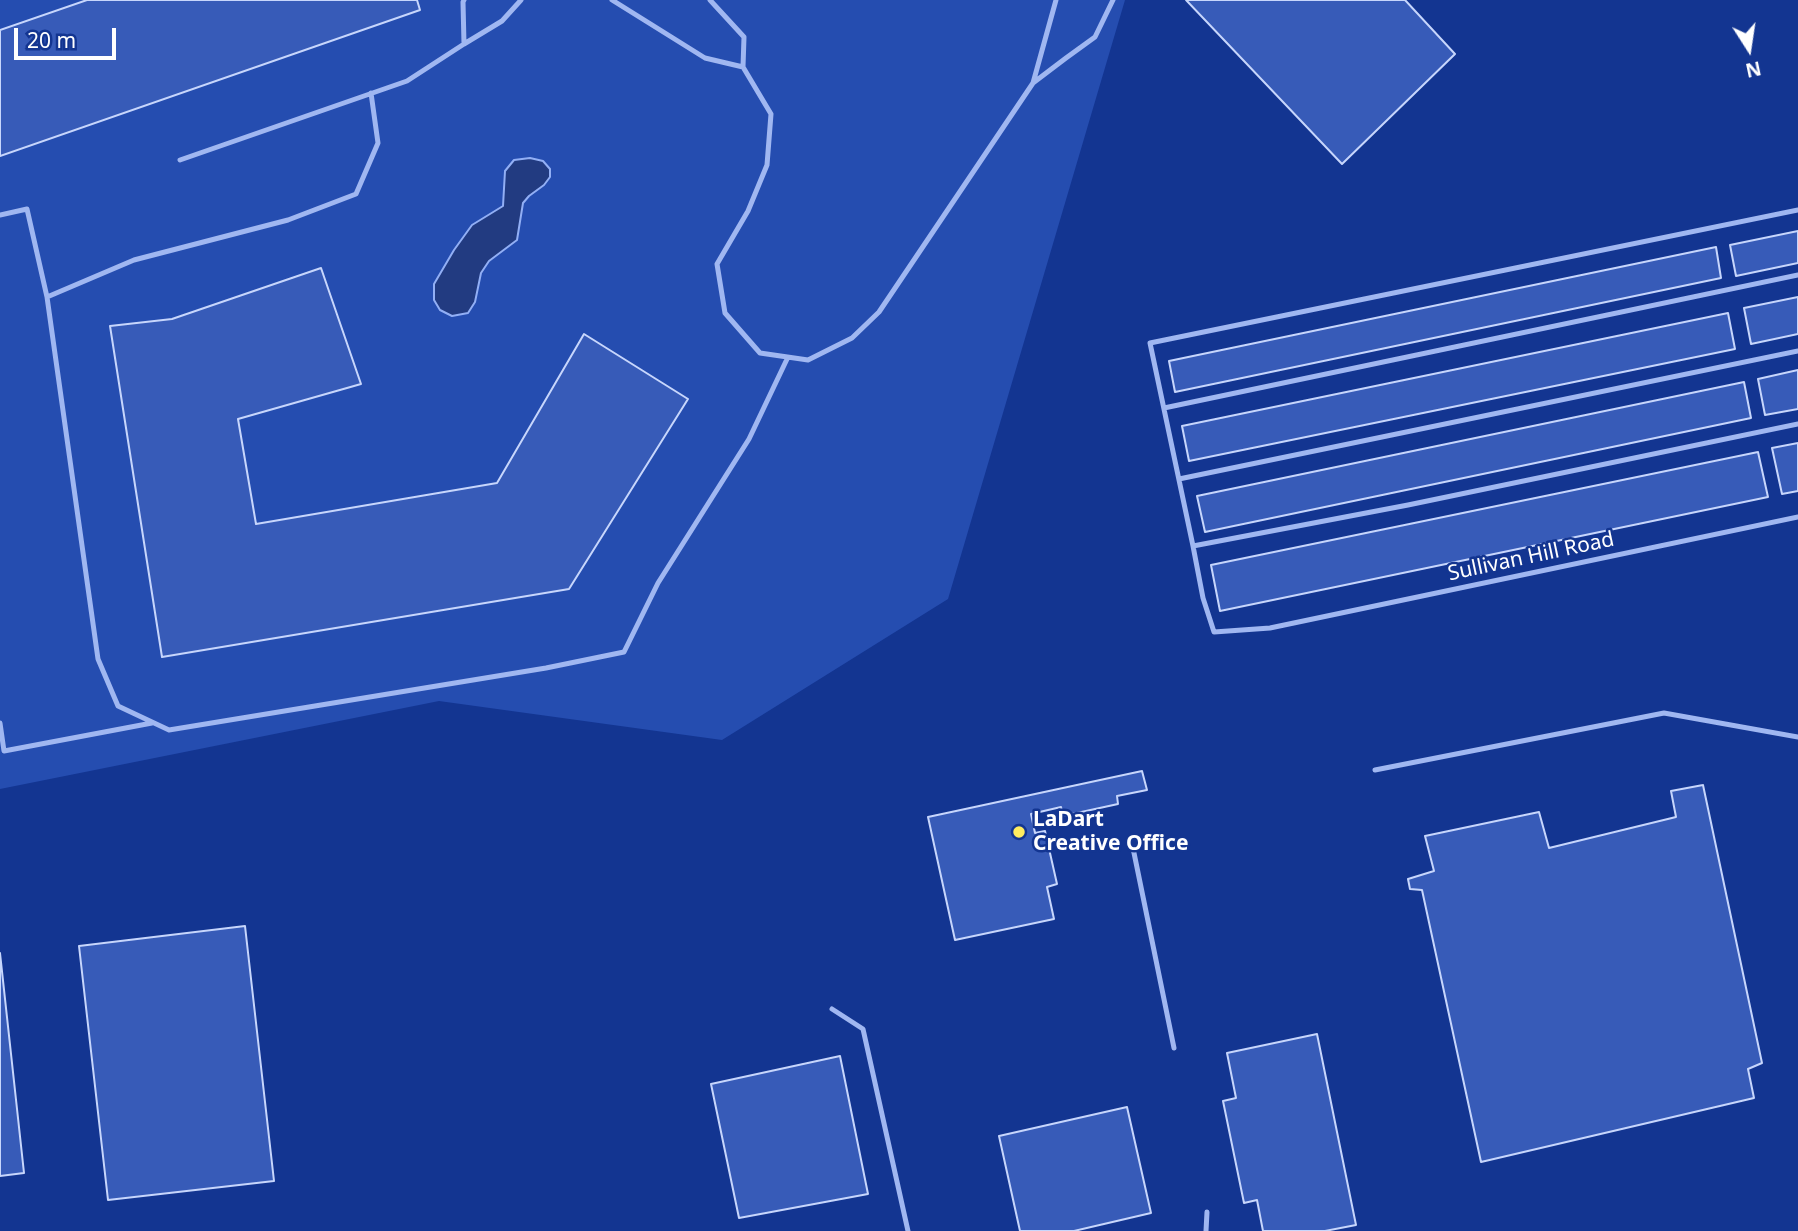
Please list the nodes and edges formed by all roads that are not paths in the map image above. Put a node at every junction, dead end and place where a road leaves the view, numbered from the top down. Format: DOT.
graph roads {
  1 [pos="464,0"];
  2 [pos="521,0"];
  3 [pos="612,0"];
  4 [pos="710,0"];
  5 [pos="1056,0"];
  6 [pos="1113,0"];
  7 [pos="464,44"];
  8 [pos="743,67"];
  9 [pos="1034,83"];
  10 [pos="371,93"];
  11 [pos="180,160"];
  12 [pos="1798,210"];
  13 [pos="0,215"];
  14 [pos="1798,275"];
  15 [pos="47,297"];
  16 [pos="1798,351"];
  17 [pos="788,357"];
  18 [pos="1164,408"];
  19 [pos="1798,424"];
  20 [pos="1179,479"];
  21 [pos="1798,517"];
  22 [pos="1193,546"];
  23 [pos="0,723"];
  24 [pos="154,723"];
  25 [pos="1798,737"];
  26 [pos="2,751"];
  27 [pos="1375,770"];
  28 [pos="1133,848"];
  29 [pos="832,1009"];
  30 [pos="1174,1048"];
  31 [pos="1208,1212"];
  32 [pos="908,1231"];
  33 [pos="1206,1231"];
  1 -- 7 [label="lane"];
  2 -- 7 [label="lane"];
  3 -- 8 [label="lane"];
  4 -- 8 [label="lane"];
  5 -- 9 [label="lane"];
  6 -- 9 [label="lane"];
  7 -- 10 [label="lane"];
  8 -- 17 [label="lane"];
  9 -- 17 [label="lane"];
  10 -- 11 [label="lane"];
  10 -- 15 [label="lane"];
  12 -- 18 [label="lane"];
  13 -- 15 [label="lane"];
  14 -- 18 [label="lane"];
  15 -- 24 [label="lane"];
  16 -- 20 [label="lane"];
  17 -- 24 [label="lane"];
  18 -- 20 [label="lane"];
  19 -- 22 [label="lane"];
  20 -- 22 [label="lane"];
  21 -- 22 [label="lane, Sullivan Hill Road"];
  23 -- 26 [label="lane"];
  24 -- 26 [label="lane"];
  25 -- 27 [label="lane"];
  28 -- 30 [label="lane"];
  29 -- 32 [label="lane"];
  31 -- 33 [label="lane"];
}
